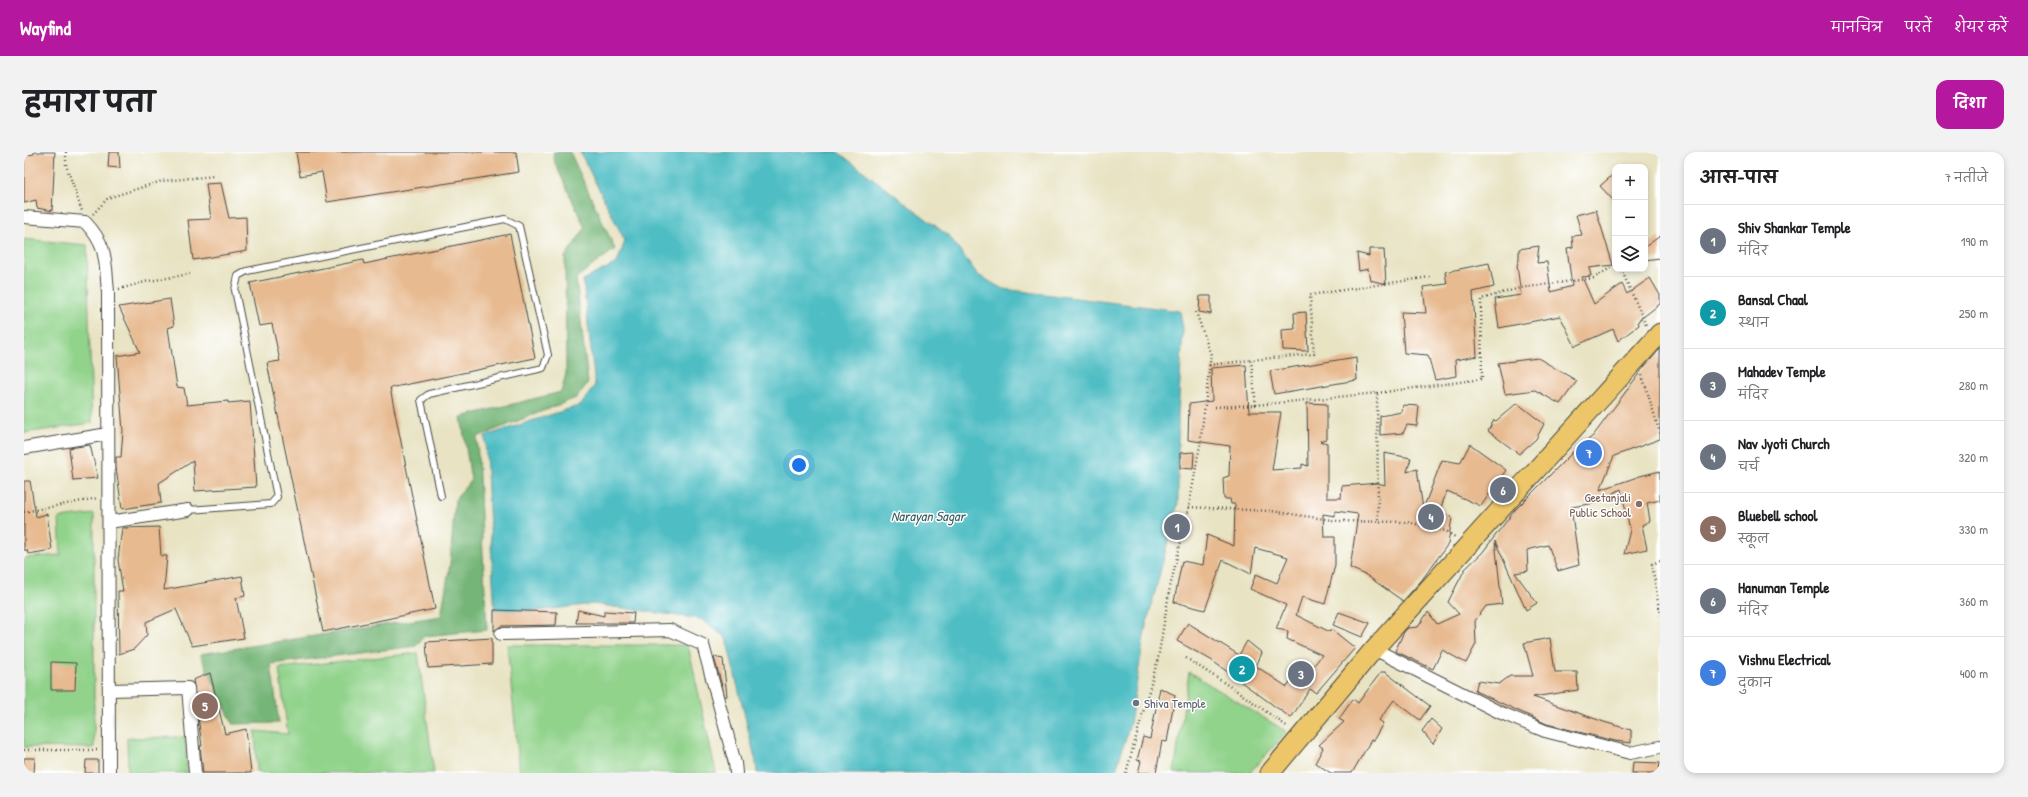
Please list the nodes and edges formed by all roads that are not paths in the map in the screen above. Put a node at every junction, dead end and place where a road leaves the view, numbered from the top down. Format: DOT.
graph roads {
  1 [pos="24,217"];
  2 [pos="1657,337"];
  3 [pos="108,434"];
  4 [pos="24,448"];
  5 [pos="441,496"];
  6 [pos="188,510"];
  7 [pos="109,522"];
  8 [pos="501,634"];
  9 [pos="1374,649"];
  10 [pos="110,690"];
  11 [pos="1660,747"];
  12 [pos="109,773"];
  13 [pos="194,773"];
  14 [pos="736,773"];
  15 [pos="1270,773"];
  1 -- 3 [label="street"];
  2 -- 9 [label="main road"];
  3 -- 4 [label="street"];
  3 -- 7 [label="street"];
  5 -- 6 [label="lane"];
  6 -- 7 [label="street"];
  7 -- 10 [label="street"];
  8 -- 14 [label="street"];
  9 -- 11 [label="street"];
  9 -- 15 [label="main road"];
  10 -- 12 [label="street"];
  10 -- 13 [label="street"];
}
